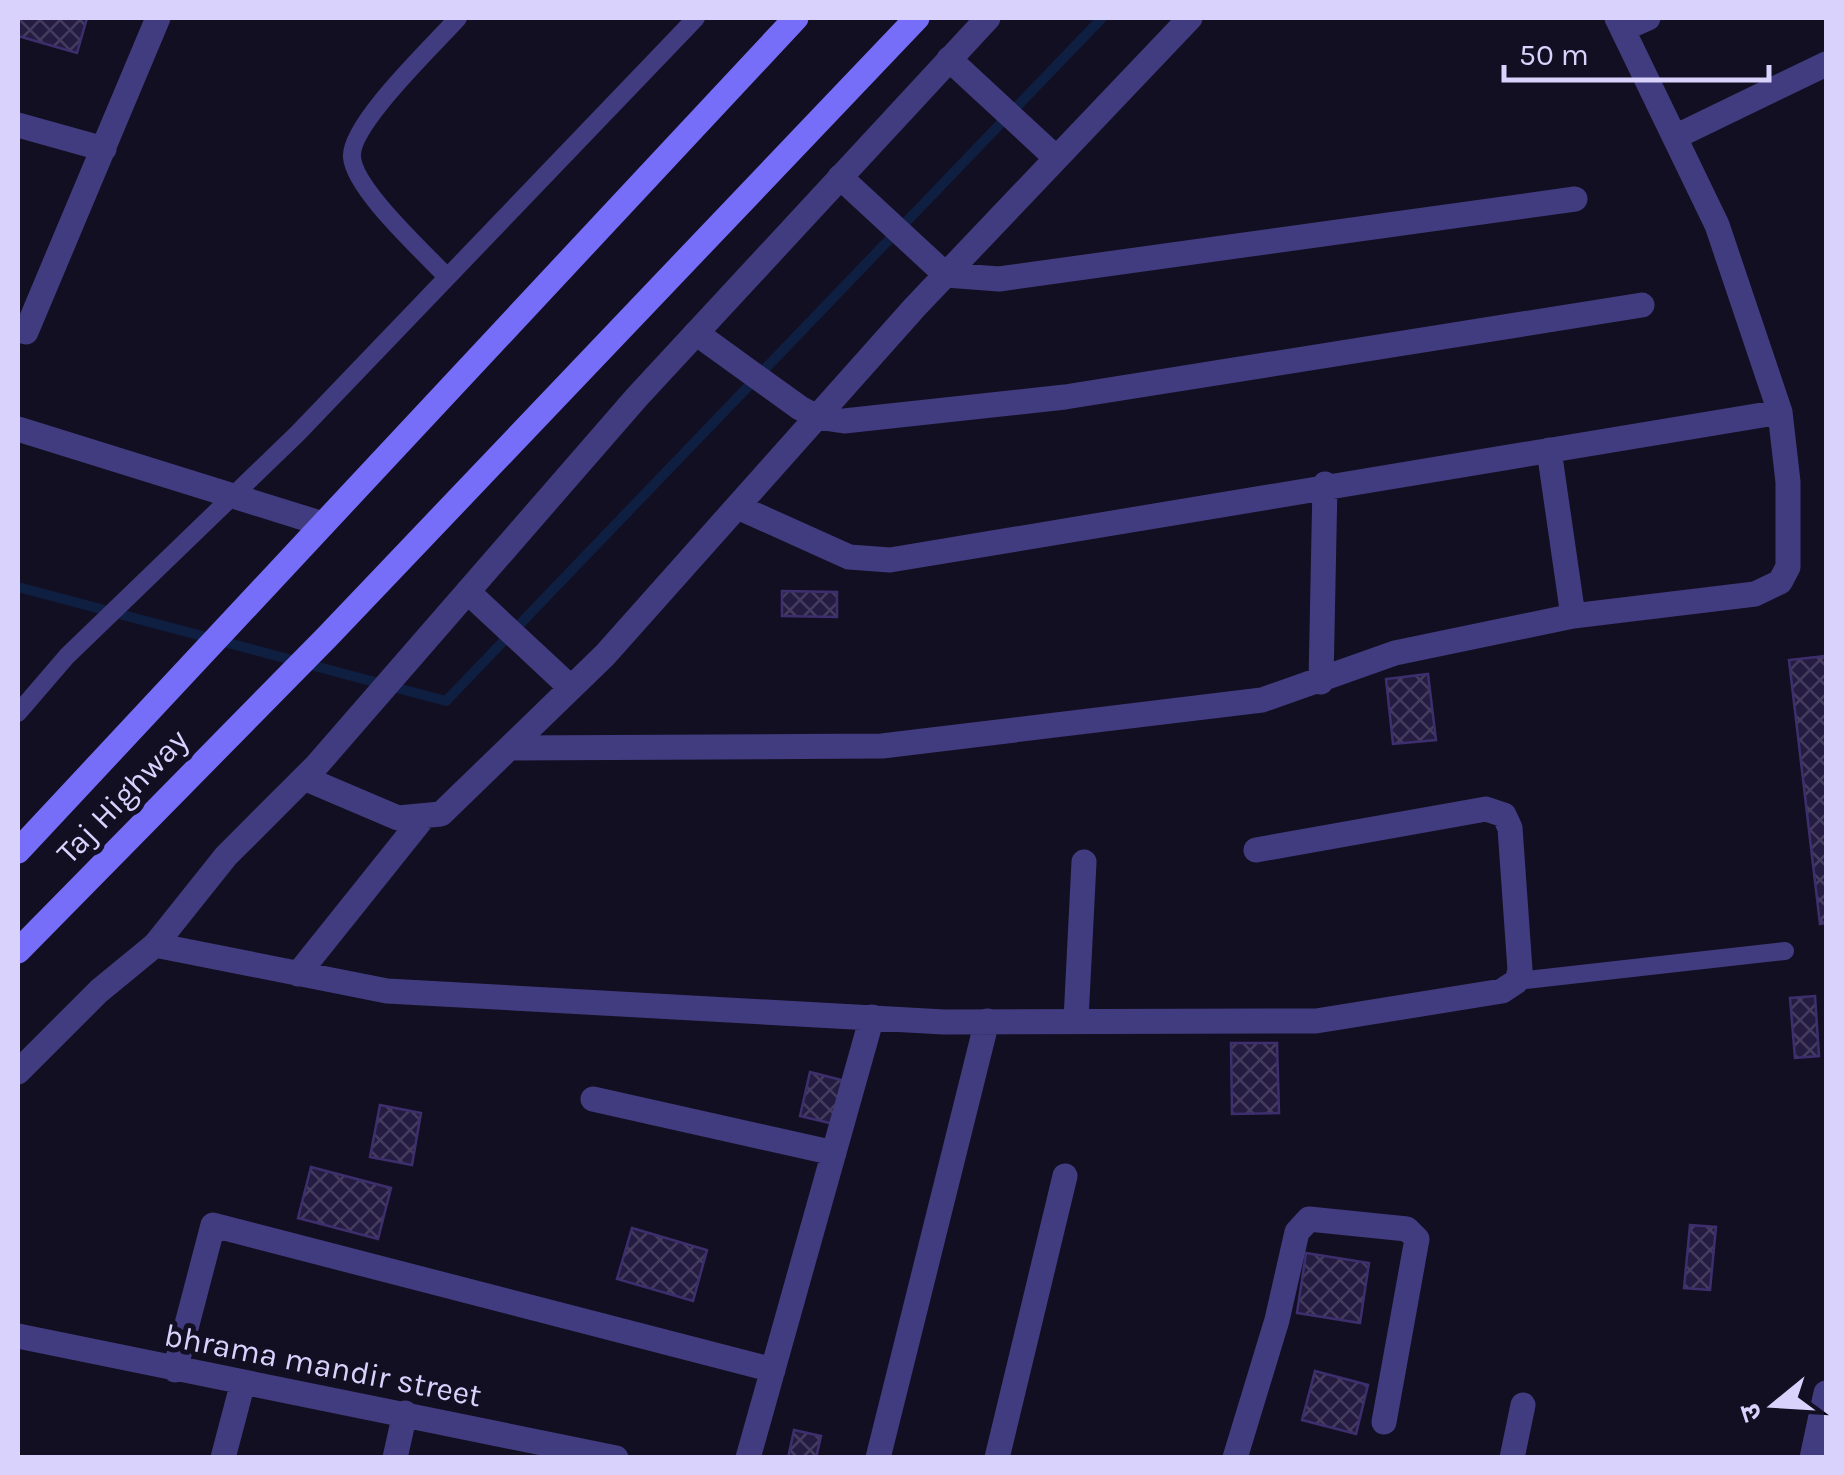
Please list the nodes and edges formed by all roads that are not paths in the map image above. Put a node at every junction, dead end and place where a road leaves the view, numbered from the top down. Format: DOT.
graph roads {
  1 [pos="158,18"];
  2 [pos="458,18"];
  3 [pos="696,18"];
  4 [pos="796,18"];
  5 [pos="917,18"];
  6 [pos="988,18"];
  7 [pos="1190,18"];
  8 [pos="1648,18"];
  9 [pos="1620,23"];
  10 [pos="949,59"];
  11 [pos="1826,64"];
  12 [pos="18,125"];
  13 [pos="1675,138"];
  14 [pos="104,149"];
  15 [pos="1050,153"];
  16 [pos="840,177"];
  17 [pos="1575,199"];
  18 [pos="938,268"];
  19 [pos="447,277"];
  20 [pos="1642,305"];
  21 [pos="18,330"];
  22 [pos="696,333"];
  23 [pos="809,412"];
  24 [pos="1780,412"];
  25 [pos="18,429"];
  26 [pos="1549,450"];
  27 [pos="1325,484"];
  28 [pos="233,497"];
  29 [pos="738,507"];
  30 [pos="324,524"];
  31 [pos="468,592"];
  32 [pos="1573,616"];
  33 [pos="564,681"];
  34 [pos="1322,682"];
  35 [pos="18,713"];
  36 [pos="510,748"];
  37 [pos="310,772"];
  38 [pos="410,819"];
  39 [pos="1256,850"];
  40 [pos="18,851"];
  41 [pos="1084,862"];
  42 [pos="155,945"];
  43 [pos="18,950"];
  44 [pos="1785,952"];
  45 [pos="298,974"];
  46 [pos="1517,981"];
  47 [pos="872,1017"];
  48 [pos="1076,1020"];
  49 [pos="986,1021"];
  50 [pos="18,1072"];
  51 [pos="593,1098"];
  52 [pos="834,1154"];
  53 [pos="1065,1176"];
  54 [pos="18,1336"];
  55 [pos="174,1370"];
  56 [pos="773,1370"];
  57 [pos="242,1382"];
  58 [pos="1826,1393"];
  59 [pos="1523,1405"];
  60 [pos="405,1413"];
  61 [pos="1384,1422"];
  62 [pos="525,1447"];
  63 [pos="223,1458"];
  64 [pos="395,1458"];
  65 [pos="616,1458"];
  66 [pos="748,1458"];
  67 [pos="878,1458"];
  68 [pos="997,1458"];
  69 [pos="1235,1458"];
  70 [pos="1512,1458"];
  71 [pos="1812,1458"];
  1 -- 14 [label="street"];
  2 -- 19 [label="lane"];
  3 -- 19 [label="lane"];
  4 -- 30 [label="main road"];
  5 -- 43 [label="main road, Taj Highway"];
  6 -- 10 [label="street"];
  7 -- 15 [label="street"];
  8 -- 9 [label="street"];
  9 -- 13 [label="street"];
  10 -- 15 [label="street"];
  10 -- 16 [label="street"];
  11 -- 13 [label="street"];
  12 -- 14 [label="street"];
  13 -- 24 [label="street"];
  14 -- 21 [label="street"];
  15 -- 18 [label="street"];
  16 -- 18 [label="street"];
  16 -- 22 [label="street"];
  17 -- 18 [label="street"];
  18 -- 23 [label="street"];
  19 -- 28 [label="lane"];
  20 -- 23 [label="street"];
  22 -- 23 [label="street"];
  22 -- 31 [label="street"];
  23 -- 29 [label="street"];
  24 -- 26 [label="street"];
  24 -- 32 [label="street"];
  25 -- 28 [label="street"];
  26 -- 27 [label="street"];
  26 -- 32 [label="street"];
  27 -- 29 [label="street"];
  27 -- 34 [label="street"];
  28 -- 30 [label="street"];
  28 -- 35 [label="lane"];
  29 -- 33 [label="street"];
  30 -- 40 [label="main road"];
  31 -- 33 [label="street"];
  31 -- 37 [label="street"];
  32 -- 34 [label="street"];
  33 -- 36 [label="street"];
  34 -- 36 [label="street"];
  36 -- 38 [label="street"];
  37 -- 38 [label="street"];
  37 -- 42 [label="street"];
  38 -- 45 [label="street"];
  39 -- 46 [label="street"];
  41 -- 48 [label="street"];
  42 -- 45 [label="street"];
  42 -- 50 [label="street"];
  44 -- 46 [label="lane"];
  45 -- 47 [label="street"];
  46 -- 48 [label="street"];
  47 -- 49 [label="street"];
  47 -- 52 [label="street"];
  48 -- 49 [label="street"];
  49 -- 67 [label="street"];
  51 -- 52 [label="street"];
  52 -- 56 [label="street"];
  53 -- 68 [label="street"];
  54 -- 55 [label="street, bhrama mandir street"];
  55 -- 56 [label="street"];
  55 -- 57 [label="street, bhrama mandir street"];
  56 -- 66 [label="street"];
  57 -- 60 [label="street, bhrama mandir street"];
  57 -- 63 [label="street"];
  58 -- 71 [label="street"];
  59 -- 70 [label="street"];
  60 -- 62 [label="street, bhrama mandir street"];
  60 -- 64 [label="street"];
  61 -- 69 [label="street"];
  62 -- 65 [label="street, bhrama mandir street"];
}
